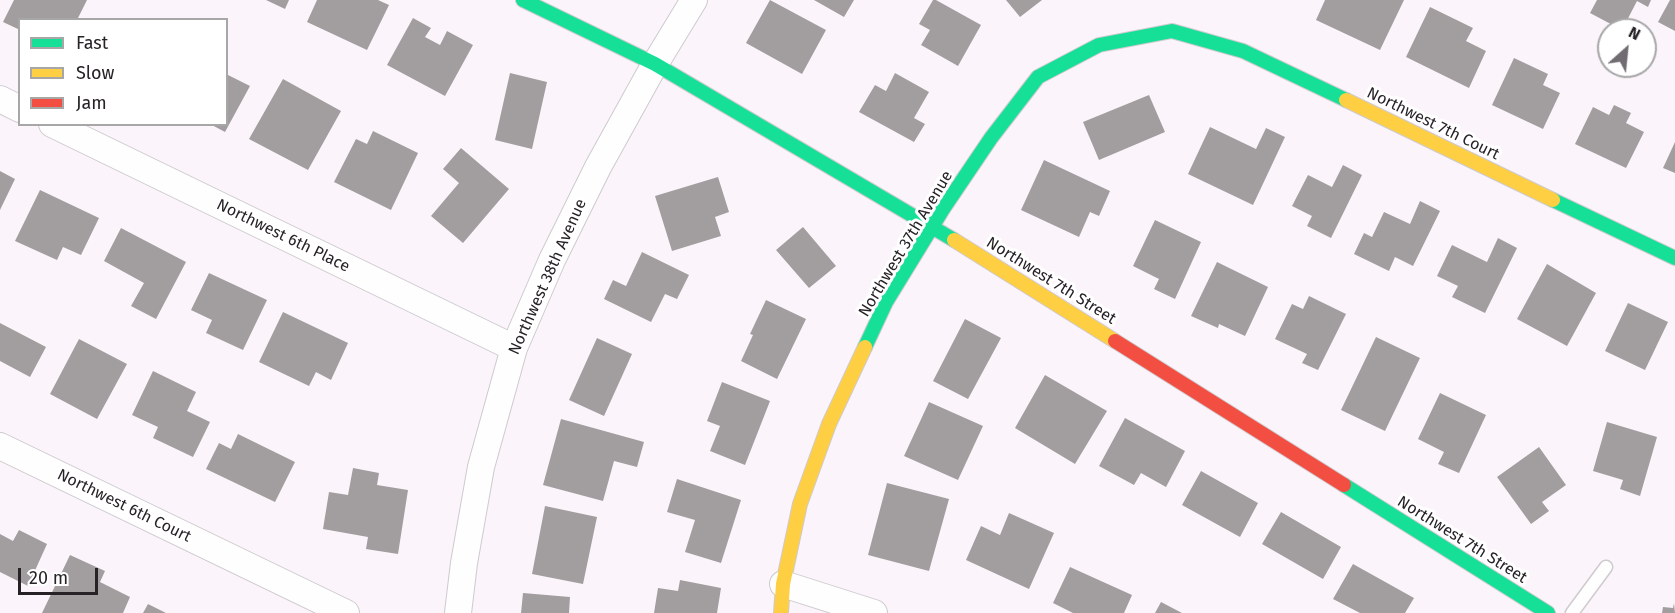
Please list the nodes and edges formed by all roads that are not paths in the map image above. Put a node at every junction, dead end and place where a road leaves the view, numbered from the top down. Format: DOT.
graph roads {
  1 [pos="523,0"];
  2 [pos="694,0"];
  3 [pos="1172,31"];
  4 [pos="654,63"];
  5 [pos="0,99"];
  6 [pos="18,108"];
  7 [pos="56,126"];
  8 [pos="932,226"];
  9 [pos="1675,258"];
  10 [pos="514,348"];
  11 [pos="0,446"];
  12 [pos="1606,567"];
  13 [pos="783,584"];
  14 [pos="346,613"];
  15 [pos="458,613"];
  16 [pos="781,613"];
  17 [pos="874,613"];
  18 [pos="1548,613"];
  19 [pos="1572,613"];
  1 -- 4 [label="street, Northwest 7th Street"];
  2 -- 4 [label="street, Northwest 38th Avenue"];
  3 -- 8 [label="street, Northwest 37th Avenue"];
  3 -- 9 [label="street, Northwest 7th Court"];
  4 -- 8 [label="street, Northwest 7th Street"];
  4 -- 10 [label="street, Northwest 38th Avenue"];
  5 -- 6 [label="street"];
  7 -- 10 [label="street, Northwest 6th Place"];
  8 -- 13 [label="street, Northwest 37th Avenue"];
  8 -- 18 [label="street, Northwest 7th Street"];
  10 -- 15 [label="street, Northwest 38th Avenue"];
  11 -- 14 [label="street, Northwest 6th Court"];
  12 -- 19 [label="lane"];
  13 -- 16 [label="street, Northwest 37th Avenue"];
  13 -- 17 [label="street"];
}
